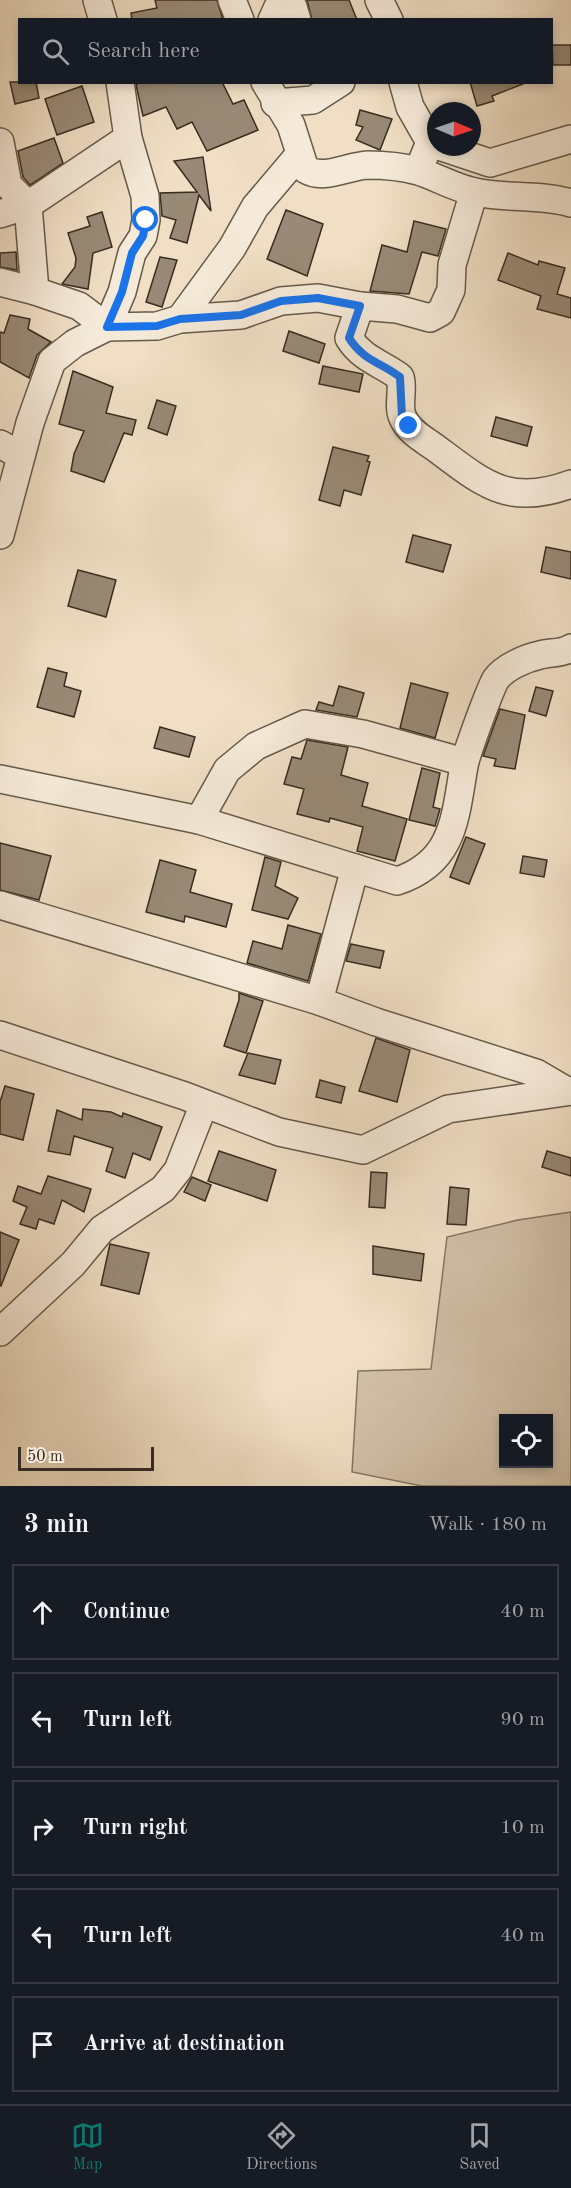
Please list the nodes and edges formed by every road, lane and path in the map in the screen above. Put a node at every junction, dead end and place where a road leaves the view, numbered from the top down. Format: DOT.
graph roads {
  1 [pos="97,0"];
  2 [pos="232,0"];
  3 [pos="379,0"];
  4 [pos="102,18"];
  5 [pos="239,18"];
  6 [pos="273,18"];
  7 [pos="296,18"];
  8 [pos="388,18"];
  9 [pos="120,84"];
  10 [pos="337,84"];
  11 [pos="404,84"];
  12 [pos="421,84"];
  13 [pos="270,93"];
  14 [pos="427,109"];
  15 [pos="128,138"];
  16 [pos="571,139"];
  17 [pos="0,142"];
  18 [pos="299,155"];
  19 [pos="469,156"];
  20 [pos="417,171"];
  21 [pos="4,182"];
  22 [pos="474,192"];
  23 [pos="571,203"];
  24 [pos="28,205"];
  25 [pos="0,214"];
  26 [pos="0,282"];
  27 [pos="35,291"];
  28 [pos="360,306"];
  29 [pos="180,319"];
  30 [pos="107,327"];
  31 [pos="11,450"];
  32 [pos="571,484"];
  33 [pos="0,536"];
  34 [pos="571,648"];
  35 [pos="464,762"];
  36 [pos="0,779"];
  37 [pos="199,820"];
  38 [pos="355,868"];
  39 [pos="0,905"];
  40 [pos="319,1000"];
  41 [pos="0,1035"];
  42 [pos="569,1091"];
  43 [pos="204,1104"];
  44 [pos="0,1332"];
  1 -- 4 [label="street"];
  2 -- 5 [label="street"];
  3 -- 8 [label="street"];
  6 -- 7 [label="street"];
  9 -- 15 [label="street"];
  10 -- 13 [label="street"];
  11 -- 20 [label="street"];
  12 -- 14 [label="street"];
  13 -- 18 [label="street"];
  15 -- 24 [label="street"];
  15 -- 30 [label="street"];
  16 -- 19 [label="street"];
  17 -- 21 [label="street"];
  18 -- 20 [label="street"];
  18 -- 29 [label="street"];
  20 -- 22 [label="street"];
  21 -- 24 [label="street"];
  22 -- 23 [label="street"];
  22 -- 28 [label="street"];
  24 -- 25 [label="street"];
  24 -- 27 [label="street"];
  26 -- 27 [label="street"];
  27 -- 30 [label="street"];
  28 -- 29 [label="street"];
  28 -- 32 [label="street"];
  29 -- 30 [label="street"];
  30 -- 31 [label="street"];
  31 -- 33 [label="street"];
  34 -- 35 [label="street"];
  35 -- 37 [label="street"];
  35 -- 38 [label="street"];
  36 -- 37 [label="street"];
  37 -- 38 [label="street"];
  38 -- 40 [label="street"];
  39 -- 40 [label="street"];
  40 -- 42 [label="street"];
  41 -- 43 [label="street"];
  42 -- 43 [label="street"];
  43 -- 44 [label="street"];
}
